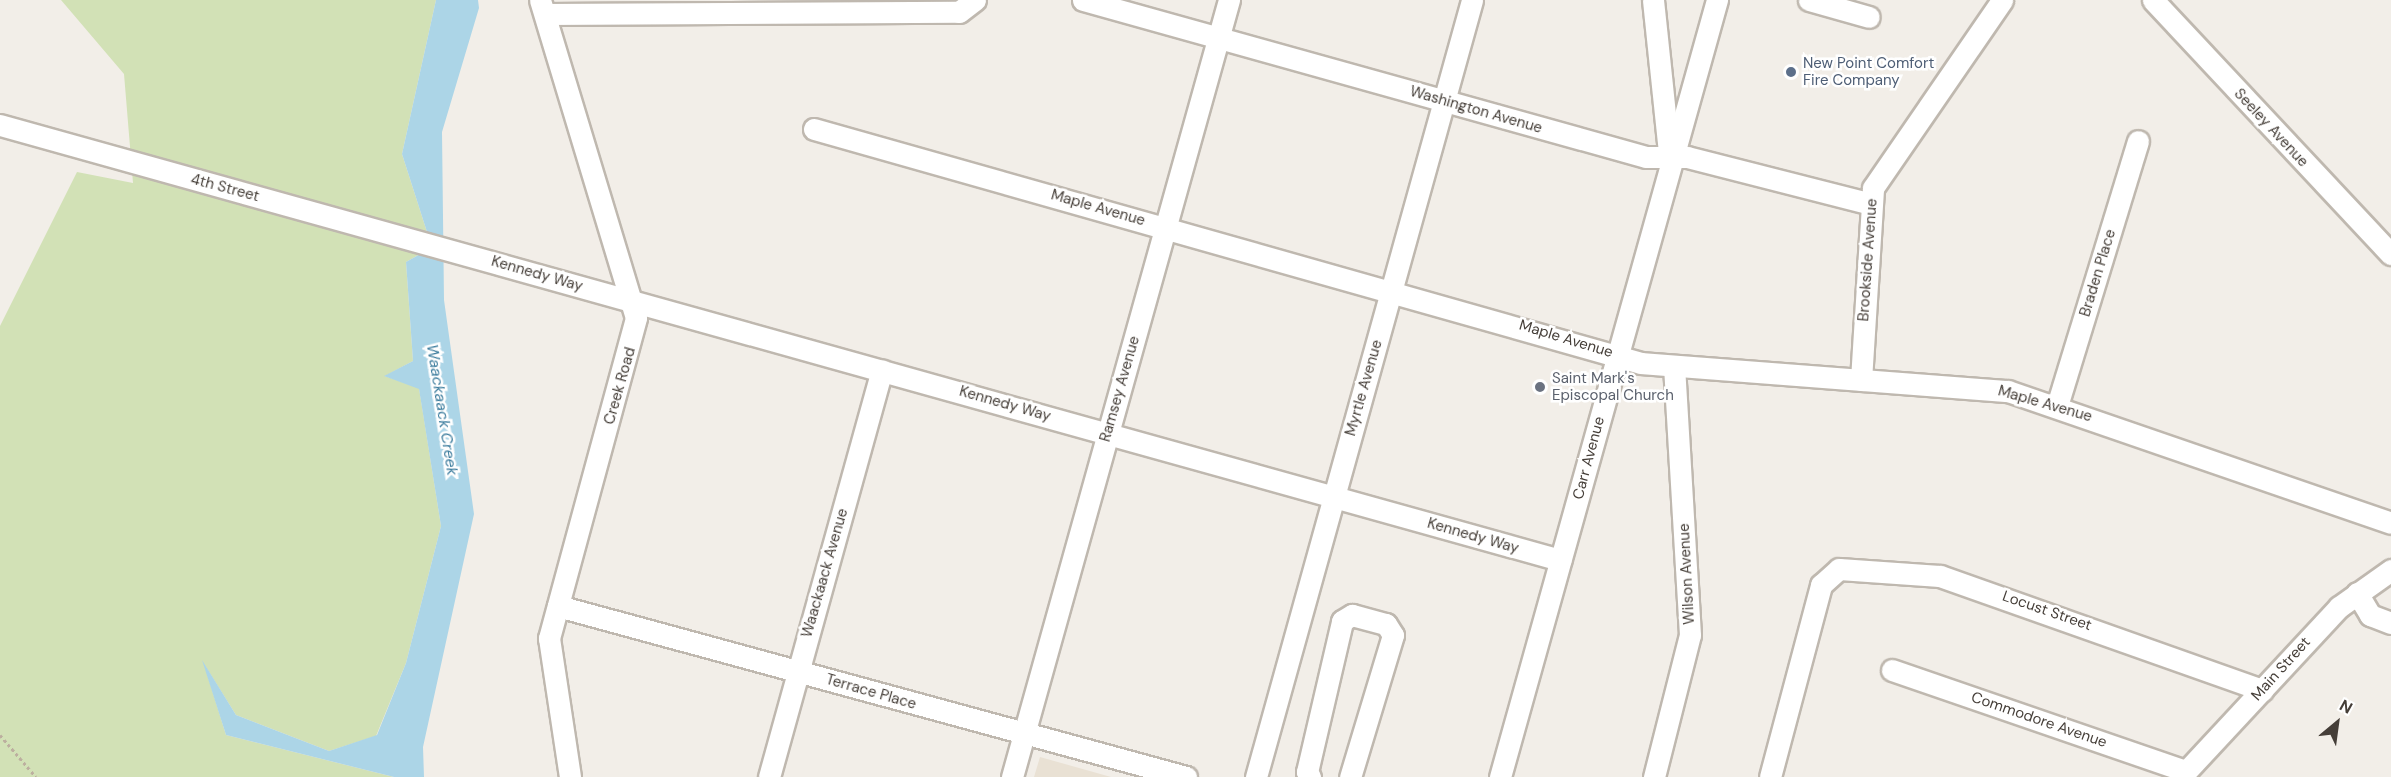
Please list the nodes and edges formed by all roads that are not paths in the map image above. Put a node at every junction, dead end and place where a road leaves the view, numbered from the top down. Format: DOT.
graph roads {
  1 [pos="975,0"];
  2 [pos="1083,0"];
  3 [pos="1229,0"];
  4 [pos="1472,0"];
  5 [pos="1653,0"];
  6 [pos="1717,0"];
  7 [pos="1809,0"];
  8 [pos="2002,0"];
  9 [pos="2153,0"];
  10 [pos="543,7"];
  11 [pos="1869,17"];
  12 [pos="1218,38"];
  13 [pos="1444,101"];
  14 [pos="0,125"];
  15 [pos="814,129"];
  16 [pos="2138,141"];
  17 [pos="1670,157"];
  18 [pos="1871,204"];
  19 [pos="1166,227"];
  20 [pos="450,250"];
  21 [pos="2391,255"];
  22 [pos="1392,289"];
  23 [pos="634,300"];
  24 [pos="1617,354"];
  25 [pos="1674,368"];
  26 [pos="882,370"];
  27 [pos="1861,380"];
  28 [pos="2057,406"];
  29 [pos="1108,433"];
  30 [pos="1334,496"];
  31 [pos="2391,523"];
  32 [pos="1560,560"];
  33 [pos="2391,570"];
  34 [pos="2358,593"];
  35 [pos="558,606"];
  36 [pos="2390,625"];
  37 [pos="1892,670"];
  38 [pos="798,672"];
  39 [pos="2262,690"];
  40 [pos="1024,735"];
  41 [pos="1309,774"];
  42 [pos="2183,774"];
  43 [pos="570,777"];
  44 [pos="769,777"];
  45 [pos="1012,777"];
  46 [pos="1186,777"];
  47 [pos="1256,777"];
  48 [pos="1350,777"];
  49 [pos="1500,777"];
  50 [pos="1654,777"];
  51 [pos="1770,777"];
  1 -- 10 [label="street"];
  2 -- 12 [label="street, Washington Avenue"];
  3 -- 12 [label="street, Ramsey Avenue"];
  4 -- 13 [label="street, Myrtle Avenue"];
  5 -- 17 [label="street"];
  6 -- 17 [label="street, Carr Avenue"];
  7 -- 11 [label="street"];
  8 -- 18 [label="street, Brookside Avenue"];
  9 -- 21 [label="street, Seeley Avenue"];
  10 -- 23 [label="street, Creek Road"];
  12 -- 13 [label="street, Washington Avenue"];
  12 -- 19 [label="street, Ramsey Avenue"];
  13 -- 17 [label="street, Washington Avenue"];
  13 -- 22 [label="street, Myrtle Avenue"];
  14 -- 20 [label="street, 4th Street"];
  15 -- 19 [label="street, Maple Avenue"];
  16 -- 28 [label="street, Braden Place"];
  17 -- 18 [label="street, Washington Avenue"];
  17 -- 24 [label="street, Carr Avenue"];
  18 -- 27 [label="street, Brookside Avenue"];
  19 -- 22 [label="street, Maple Avenue"];
  19 -- 29 [label="street, Ramsey Avenue"];
  20 -- 23 [label="street, Kennedy Way"];
  22 -- 24 [label="street, Maple Avenue"];
  22 -- 30 [label="street, Myrtle Avenue"];
  23 -- 26 [label="street, Kennedy Way"];
  23 -- 35 [label="street, Creek Road"];
  24 -- 25 [label="street, Maple Avenue"];
  24 -- 32 [label="street, Carr Avenue"];
  25 -- 27 [label="street, Maple Avenue"];
  25 -- 50 [label="street, Wilson Avenue"];
  26 -- 29 [label="street, Kennedy Way"];
  26 -- 38 [label="street, Waackaack Avenue"];
  27 -- 28 [label="street, Maple Avenue"];
  28 -- 31 [label="street, Maple Avenue"];
  29 -- 30 [label="street, Kennedy Way"];
  29 -- 40 [label="street, Ramsey Avenue"];
  30 -- 32 [label="street, Kennedy Way"];
  30 -- 47 [label="street, Myrtle Avenue"];
  32 -- 49 [label="street, Carr Avenue"];
  33 -- 34 [label="street, Main Street"];
  34 -- 36 [label="street"];
  34 -- 39 [label="street, Main Street"];
  35 -- 38 [label="street, Terrace Place"];
  35 -- 43 [label="street, Creek Road"];
  37 -- 42 [label="street, Commodore Avenue"];
  38 -- 40 [label="street, Terrace Place"];
  38 -- 44 [label="street, Waackaack Avenue"];
  39 -- 42 [label="street, Main Street"];
  39 -- 51 [label="street, Locust Street"];
  40 -- 45 [label="street, Ramsey Avenue"];
  40 -- 46 [label="street, Terrace Place"];
  41 -- 48 [label="street"];
}
